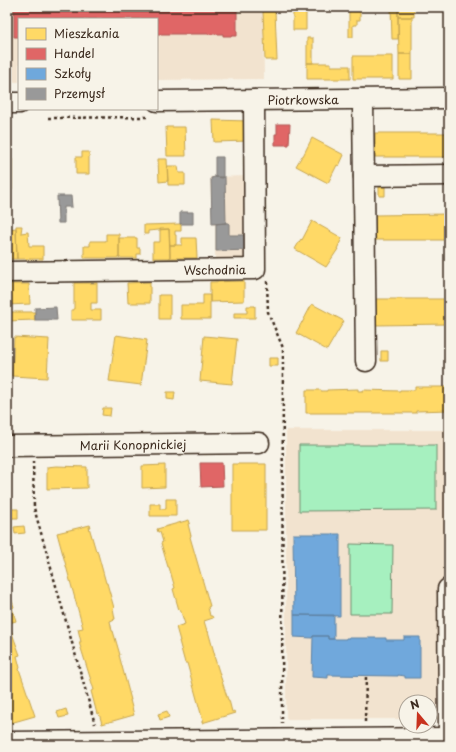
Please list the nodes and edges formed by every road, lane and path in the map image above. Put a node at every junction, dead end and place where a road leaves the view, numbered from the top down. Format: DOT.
graph roads {
  1 [pos="449,98"];
  2 [pos="363,99"];
  3 [pos="254,100"];
  4 [pos="158,101"];
  5 [pos="7,103"];
  6 [pos="18,103"];
  7 [pos="449,175"];
  8 [pos="364,176"];
  9 [pos="7,272"];
  10 [pos="267,281"];
  11 [pos="366,361"];
  12 [pos="259,443"];
  13 [pos="7,446"];
  14 [pos="33,446"];
  15 [pos="448,589"];
  16 [pos="366,676"];
  17 [pos="282,724"];
  18 [pos="95,725"];
  19 [pos="367,736"];
  20 [pos="449,738"];
  21 [pos="7,742"];
  22 [pos="139,743"];
  1 -- 2 [label="street, Piotrkowska"];
  2 -- 3 [label="street, Piotrkowska"];
  2 -- 8 [label="street"];
  3 -- 4 [label="street, Piotrkowska"];
  3 -- 9 [label="street, Wschodnia"];
  5 -- 6 [label="street"];
  7 -- 8 [label="street"];
  8 -- 11 [label="street"];
  10 -- 17 [label="path"];
  12 -- 14 [label="street, Marii Konopnickiej"];
  13 -- 14 [label="street, Marii Konopnickiej"];
  14 -- 18 [label="path"];
  15 -- 20 [label="street"];
  16 -- 19 [label="path"];
  19 -- 20 [label="street"];
  19 -- 22 [label="street"];
  21 -- 22 [label="street"];
}
